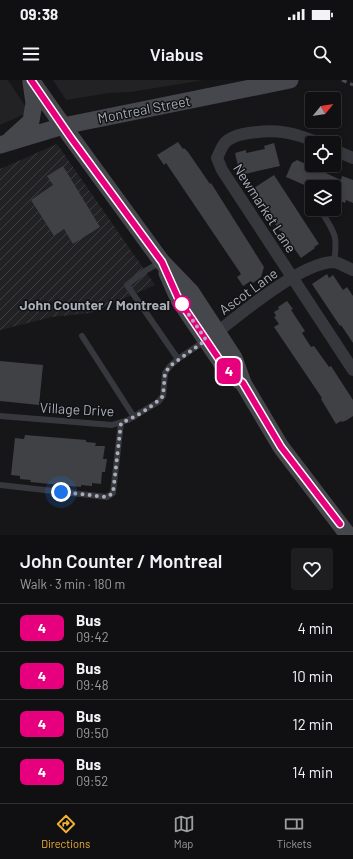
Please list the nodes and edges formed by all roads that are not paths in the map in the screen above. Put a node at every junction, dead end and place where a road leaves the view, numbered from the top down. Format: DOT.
graph roads {
  1 [pos="31,80"];
  2 [pos="290,80"];
  3 [pos="63,126"];
  4 [pos="305,137"];
  5 [pos="4,143"];
  6 [pos="341,153"];
  7 [pos="353,158"];
  8 [pos="324,216"];
  9 [pos="162,262"];
  10 [pos="334,262"];
  11 [pos="353,270"];
  12 [pos="292,278"];
  13 [pos="82,336"];
  14 [pos="212,336"];
  15 [pos="178,359"];
  16 [pos="353,370"];
  17 [pos="0,416"];
  18 [pos="134,417"];
  19 [pos="121,423"];
  20 [pos="0,485"];
  21 [pos="344,530"];
  1 -- 3 [label="main road"];
  1 -- 5 [label="main road"];
  2 -- 3 [label="main road, Montreal Street"];
  3 -- 5 [label="main road, Montreal Street"];
  3 -- 9 [label="main road"];
  4 -- 12 [label="street, Newmarket Lane"];
  6 -- 7 [label="street"];
  8 -- 10 [label="lane"];
  9 -- 14 [label="main road"];
  9 -- 15 [label="lane"];
  10 -- 11 [label="street"];
  10 -- 12 [label="street, Ascot Lane"];
  12 -- 14 [label="street, Ascot Lane"];
  12 -- 16 [label="street, Newmarket Lane"];
  13 -- 18 [label="lane"];
  14 -- 15 [label="lane, Village Drive"];
  14 -- 21 [label="main road"];
  15 -- 18 [label="lane, Village Drive"];
  17 -- 19 [label="lane, Village Drive"];
  18 -- 19 [label="lane, Village Drive"];
  19 -- 20 [label="lane"];
}
